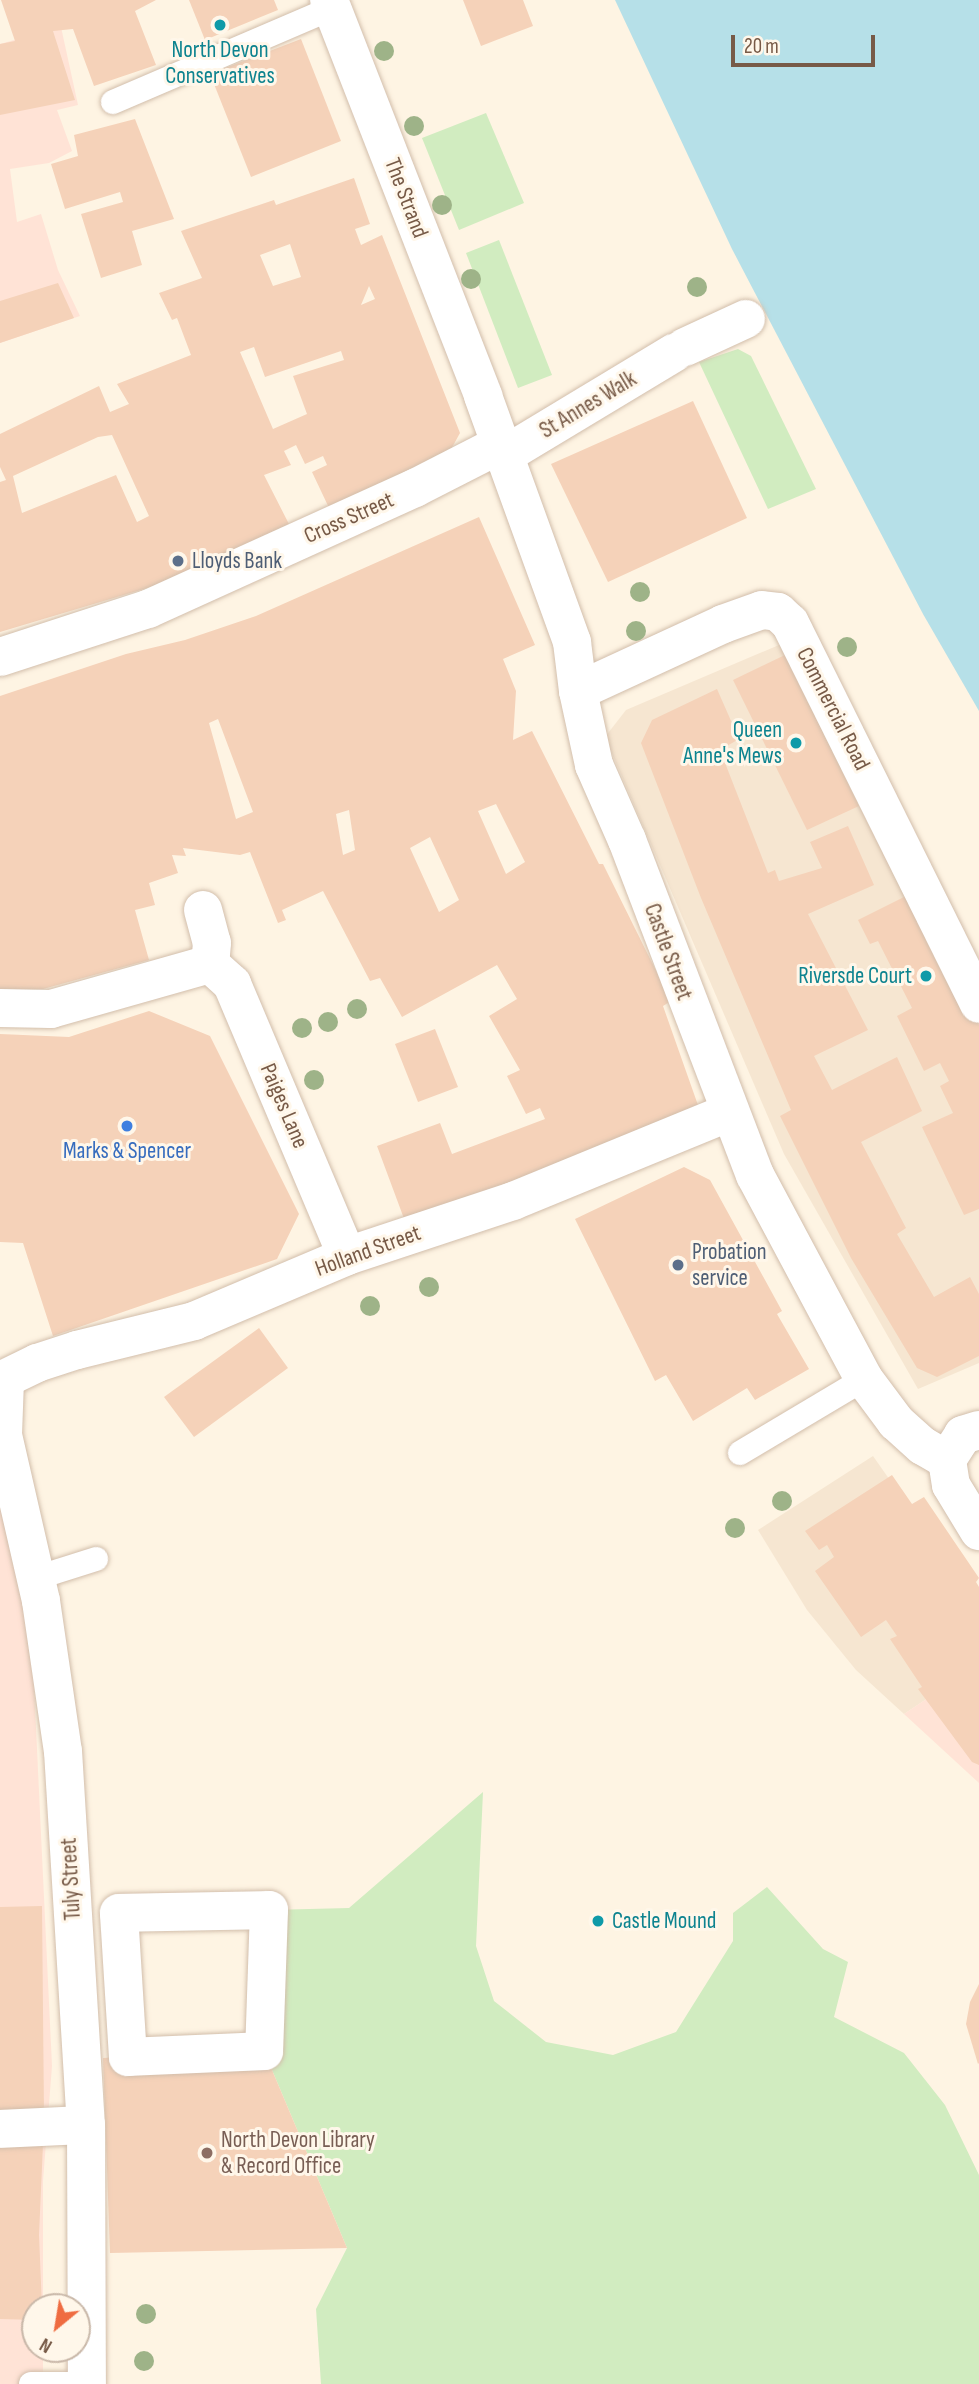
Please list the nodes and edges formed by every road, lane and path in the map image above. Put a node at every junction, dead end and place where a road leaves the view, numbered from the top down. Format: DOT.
graph roads {
  1 [pos="331,4"];
  2 [pos="113,102"];
  3 [pos="746,319"];
  4 [pos="483,396"];
  5 [pos="501,451"];
  6 [pos="0,657"];
  7 [pos="578,691"];
  8 [pos="202,910"];
  9 [pos="210,964"];
  10 [pos="979,1004"];
  11 [pos="0,1007"];
  12 [pos="728,1113"];
  13 [pos="347,1256"];
  14 [pos="2,1379"];
  15 [pos="864,1379"];
  16 [pos="979,1430"];
  17 [pos="740,1453"];
  18 [pos="947,1460"];
  19 [pos="979,1531"];
  20 [pos="96,1559"];
  21 [pos="36,1578"];
  22 [pos="269,1910"];
  23 [pos="86,2125"];
  24 [pos="0,2129"];
  25 [pos="31,2384"];
  26 [pos="87,2384"];
  1 -- 2 [label="lane"];
  1 -- 4 [label="street, The Strand"];
  3 -- 5 [label="street, St Annes Walk"];
  4 -- 5 [label="street, Castle Street"];
  5 -- 6 [label="street, Cross Street"];
  5 -- 7 [label="street, Castle Street"];
  7 -- 10 [label="street, Commercial Road"];
  7 -- 12 [label="street, Castle Street"];
  8 -- 9 [label="street"];
  9 -- 11 [label="street"];
  9 -- 13 [label="street, Paiges Lane"];
  12 -- 13 [label="street, Holland Street"];
  12 -- 15 [label="street, Castle Street"];
  13 -- 14 [label="street, Holland Street"];
  14 -- 21 [label="street, Tuly Street"];
  15 -- 17 [label="lane"];
  15 -- 18 [label="street, Castle Street"];
  16 -- 18 [label="street"];
  18 -- 19 [label="street"];
  20 -- 21 [label="lane"];
  21 -- 23 [label="street, Tuly Street"];
  22 -- 22 [label="street"];
  23 -- 24 [label="street"];
  23 -- 26 [label="street, Tuly Street"];
  25 -- 26 [label="lane"];
}
